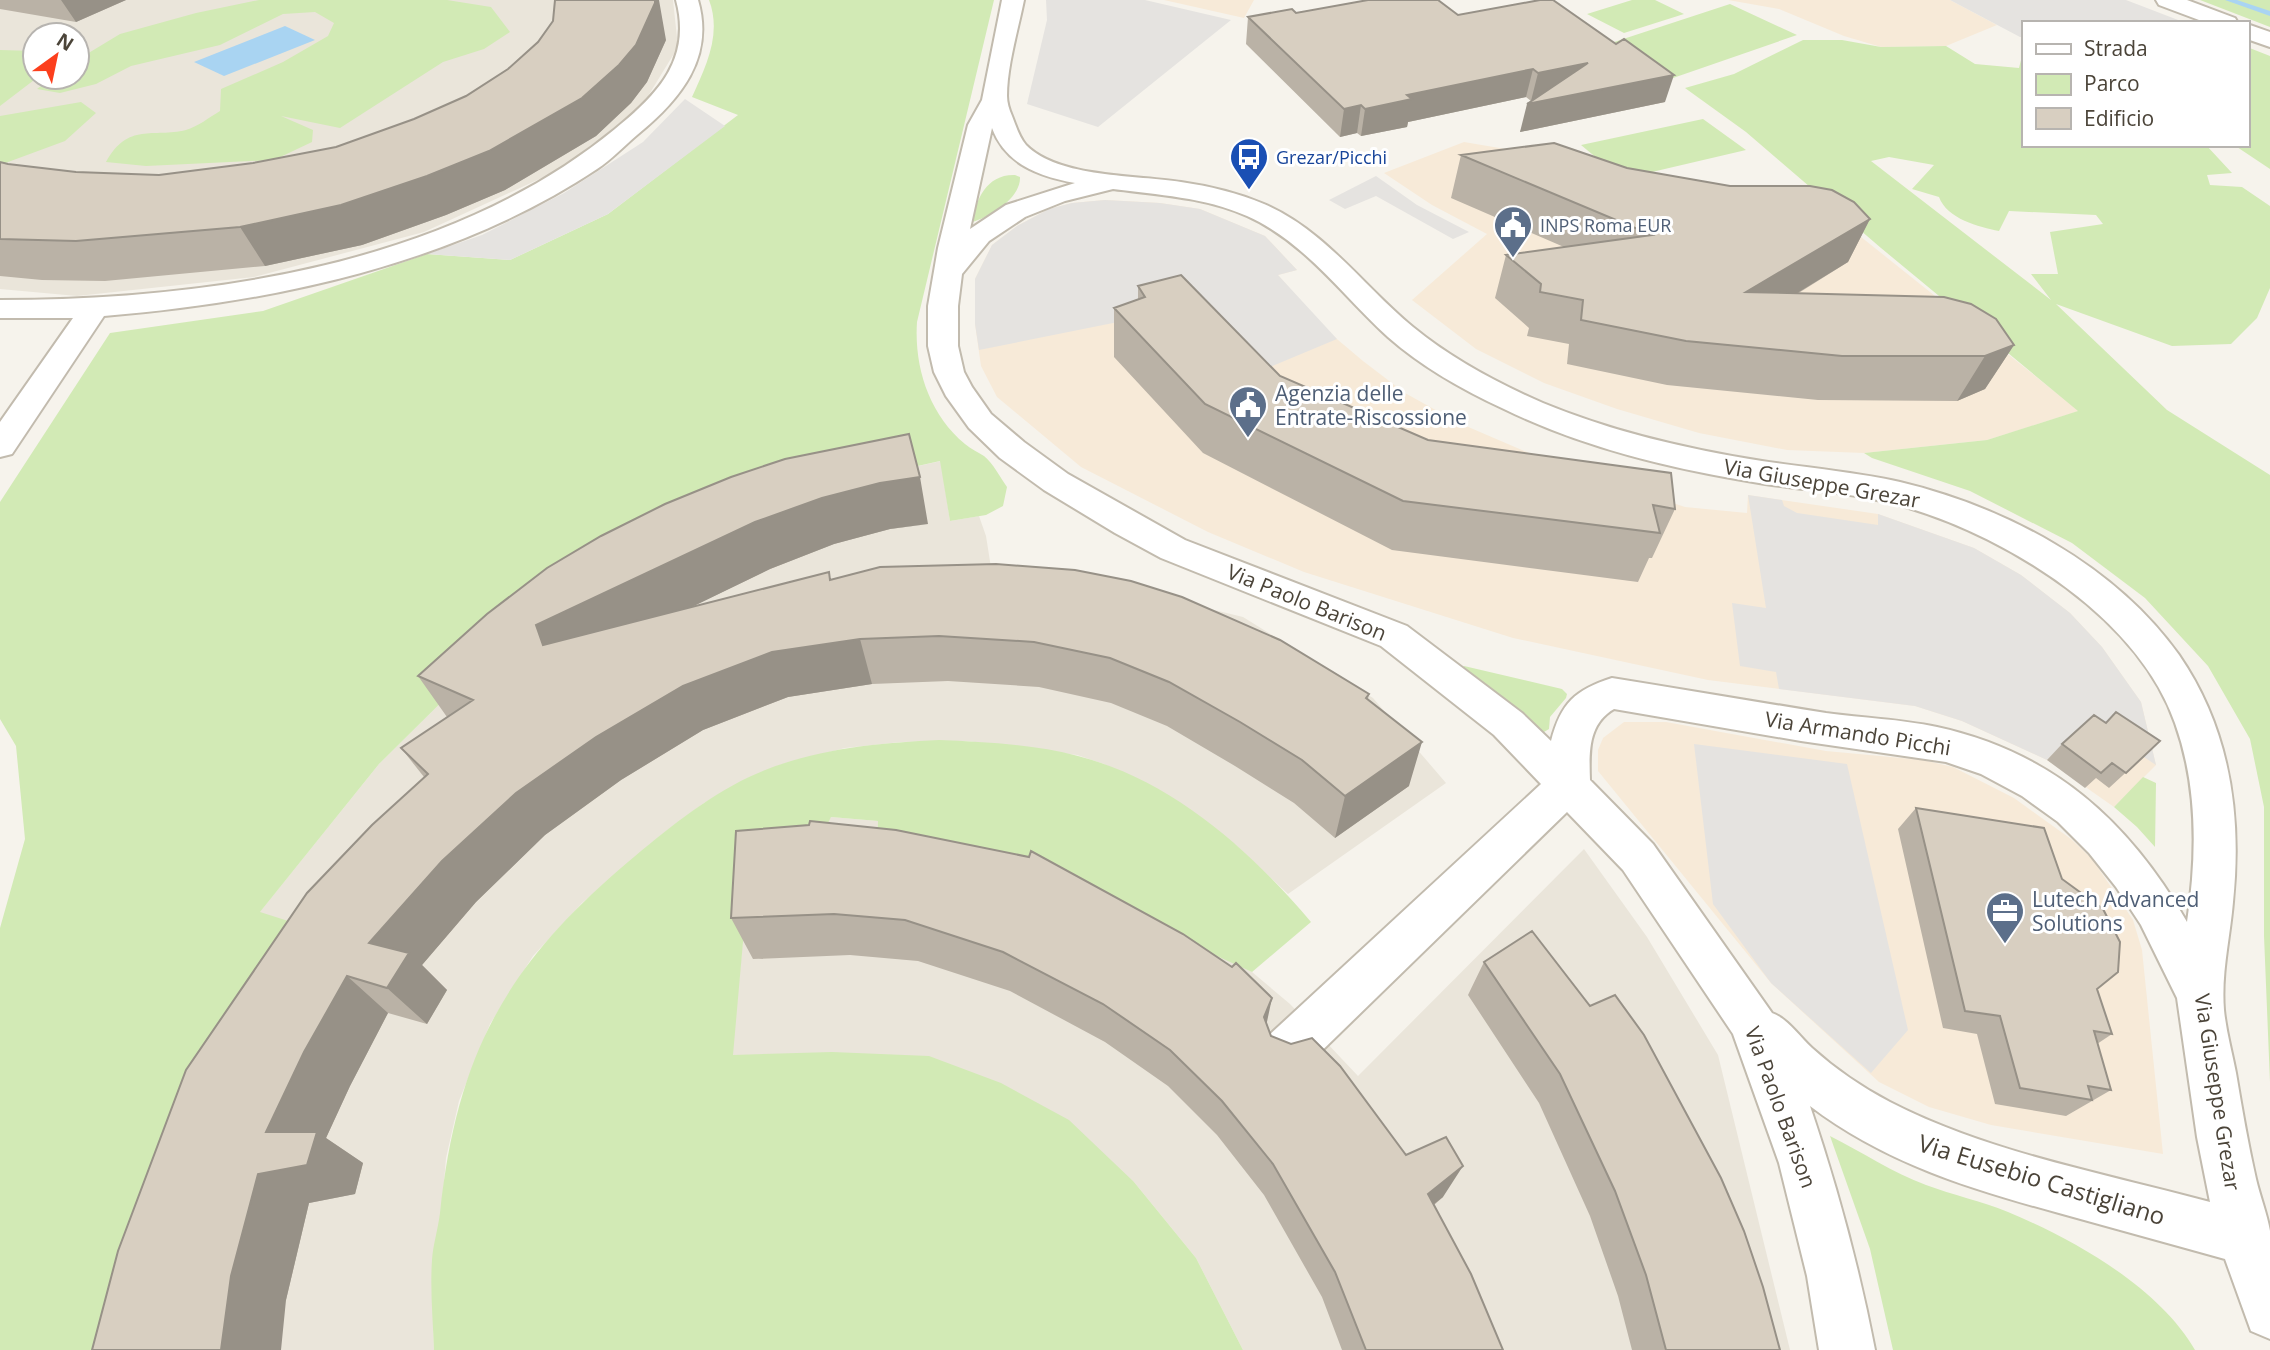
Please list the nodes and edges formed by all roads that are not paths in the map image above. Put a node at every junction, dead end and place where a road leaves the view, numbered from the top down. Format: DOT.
graph roads {
  1 [pos="687,0"];
  2 [pos="1013,0"];
  3 [pos="2167,0"];
  4 [pos="2222,21"];
  5 [pos="2249,32"];
  6 [pos="2270,40"];
  7 [pos="994,100"];
  8 [pos="1121,184"];
  9 [pos="950,271"];
  10 [pos="0,309"];
  11 [pos="94,309"];
  12 [pos="0,446"];
  13 [pos="1569,784"];
  14 [pos="2199,995"];
  15 [pos="1752,1021"];
  16 [pos="1283,1055"];
  17 [pos="2245,1238"];
  18 [pos="2270,1312"];
  19 [pos="1847,1350"];
  1 -- 11 [label="street"];
  2 -- 7 [label="street, Via Paolo Barison"];
  3 -- 4 [label="street"];
  5 -- 6 [label="street"];
  7 -- 8 [label="street"];
  7 -- 9 [label="street, Via Paolo Barison"];
  8 -- 9 [label="street"];
  8 -- 14 [label="street, Via Giuseppe Grezar"];
  9 -- 13 [label="street, Via Paolo Barison"];
  10 -- 11 [label="street"];
  11 -- 12 [label="street"];
  13 -- 14 [label="street, Via Armando Picchi"];
  13 -- 15 [label="street, Via Paolo Barison"];
  13 -- 16 [label="street"];
  14 -- 17 [label="street, Via Giuseppe Grezar"];
  15 -- 17 [label="street, Via Eusebio Castigliano"];
  15 -- 19 [label="street, Via Paolo Barison"];
  17 -- 18 [label="street, Via Giuseppe Grezar"];
}
